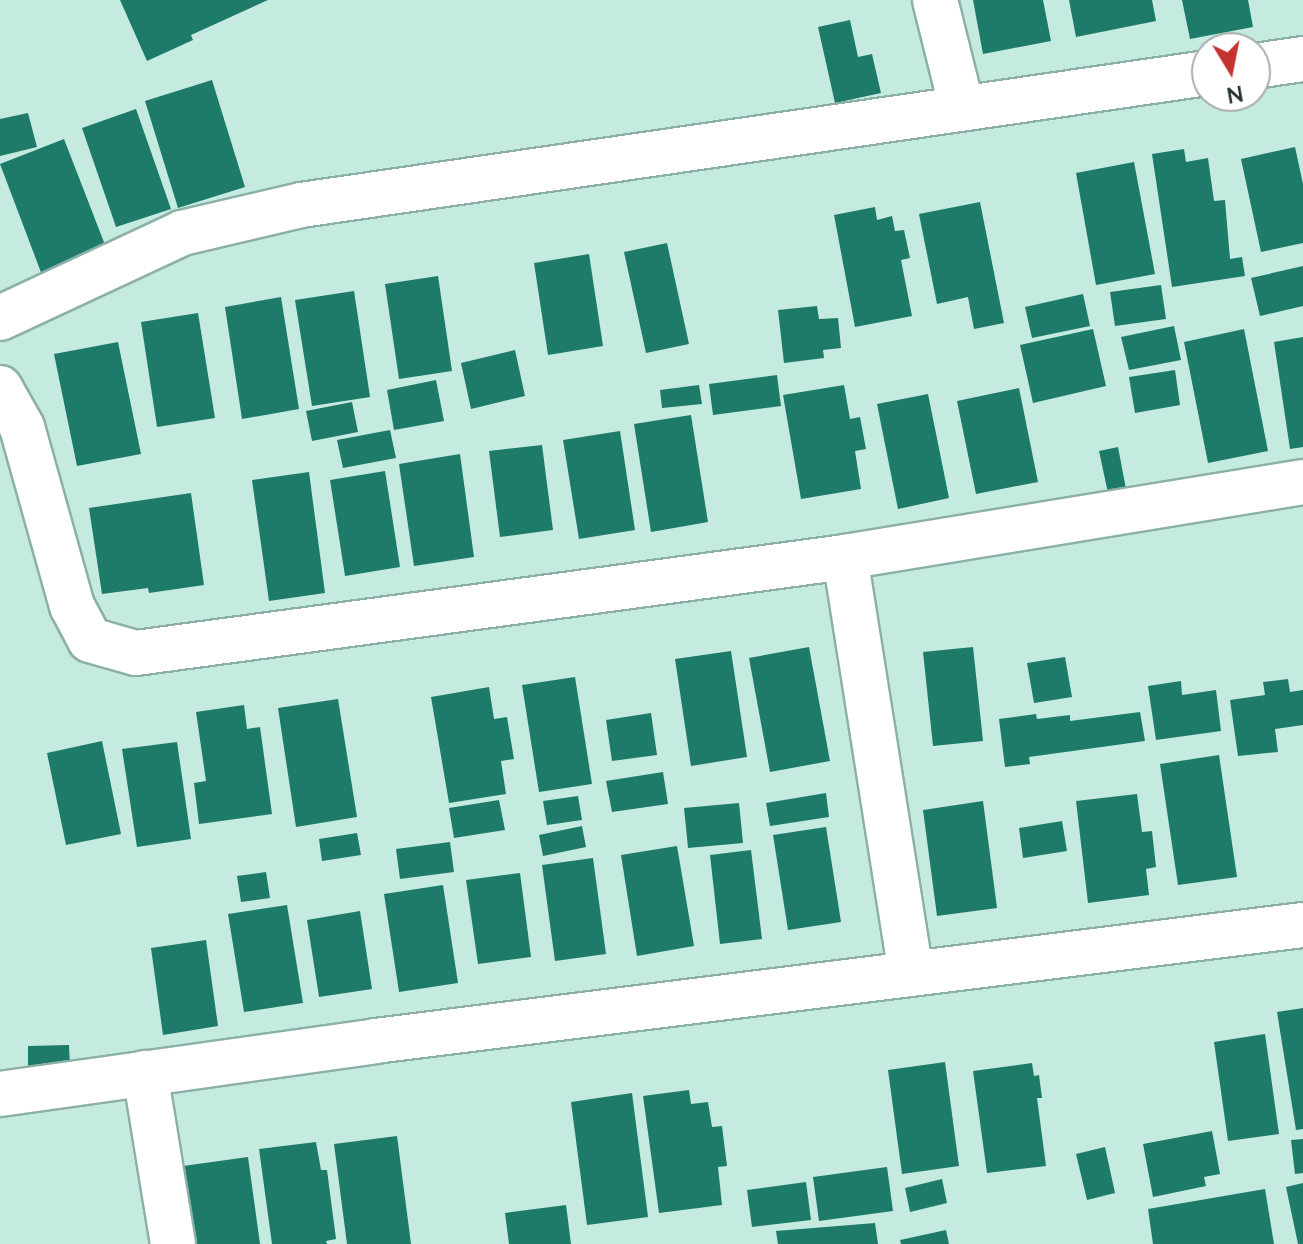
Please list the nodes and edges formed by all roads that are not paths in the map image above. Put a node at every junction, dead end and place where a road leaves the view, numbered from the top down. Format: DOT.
graph roads {
  1 [pos="935,0"];
  2 [pos="1303,59"];
  3 [pos="1271,64"];
  4 [pos="1191,75"];
  5 [pos="962,108"];
  6 [pos="0,318"];
  7 [pos="0,388"];
  8 [pos="1303,482"];
  9 [pos="845,557"];
  10 [pos="1303,925"];
  11 [pos="911,974"];
  12 [pos="145,1073"];
  13 [pos="0,1094"];
  14 [pos="173,1244"];
  1 -- 5 [label="street"];
  2 -- 3 [label="street"];
  4 -- 5 [label="street"];
  5 -- 6 [label="street"];
  7 -- 9 [label="street"];
  8 -- 9 [label="street"];
  9 -- 11 [label="street"];
  10 -- 11 [label="street"];
  11 -- 12 [label="street"];
  12 -- 13 [label="street"];
  12 -- 14 [label="street"];
}
